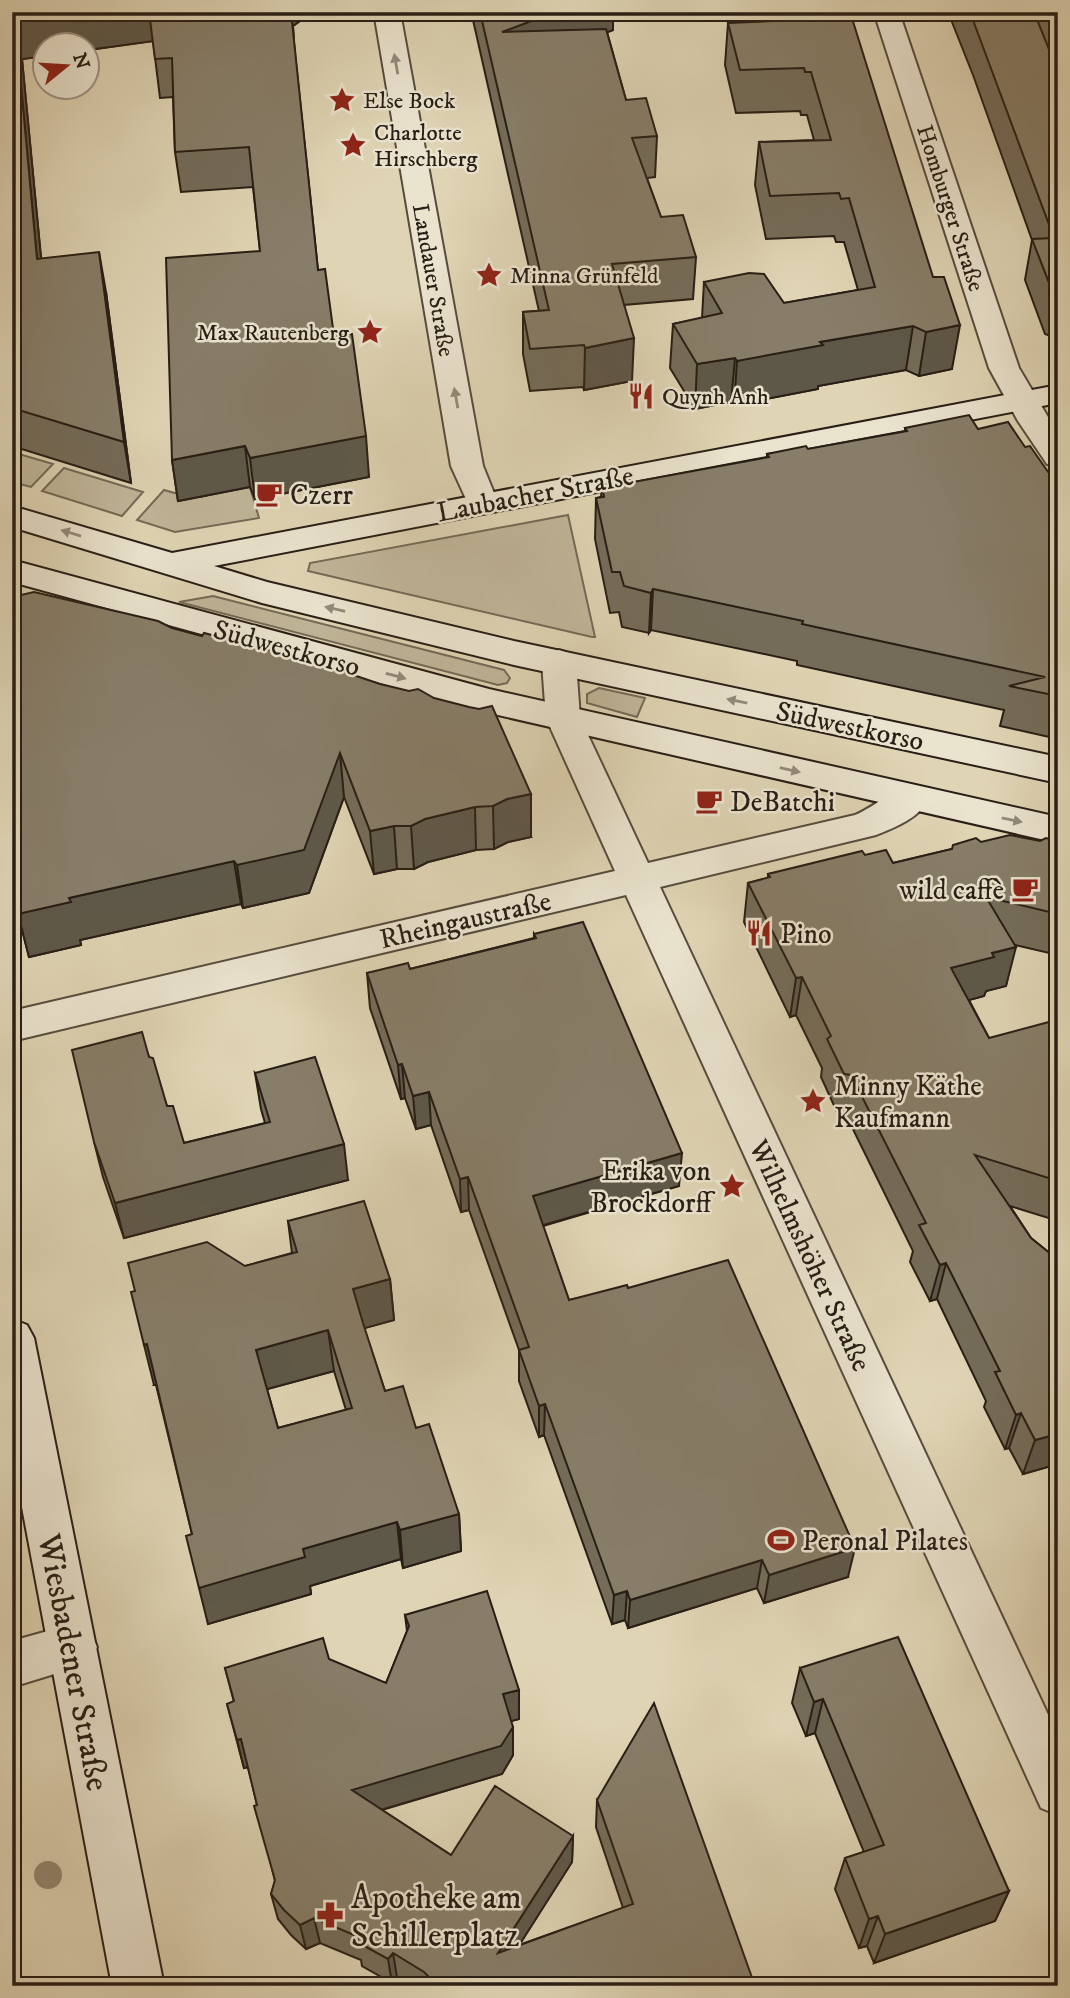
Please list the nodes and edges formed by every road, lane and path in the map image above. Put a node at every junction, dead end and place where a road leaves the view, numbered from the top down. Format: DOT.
graph roads {
  1 [pos="387,12"];
  2 [pos="886,12"];
  3 [pos="1058,394"];
  4 [pos="1020,401"];
  5 [pos="1058,457"];
  6 [pos="482,503"];
  7 [pos="12,516"];
  8 [pos="171,564"];
  9 [pos="12,571"];
  10 [pos="61,585"];
  11 [pos="12,595"];
  12 [pos="559,662"];
  13 [pos="563,718"];
  14 [pos="1058,770"];
  15 [pos="912,798"];
  16 [pos="1058,830"];
  17 [pos="637,879"];
  18 [pos="12,1026"];
  19 [pos="12,1338"];
  20 [pos="73,1647"];
  21 [pos="12,1664"];
  22 [pos="1058,1791"];
  23 [pos="138,1986"];
  6 -- 1 [label="street, Landauer Straße, one-way"];
  2 -- 4 [label="street, Homburger Straße"];
  3 -- 4 [label="street, Laubacher Straße"];
  4 -- 5 [label="street, Homburger Straße"];
  4 -- 6 [label="street, Laubacher Straße"];
  6 -- 8 [label="street, Laubacher Straße"];
  8 -- 7 [label="street, Südwestkorso, one-way"];
  8 -- 10 [label="street, Laubacher Straße"];
  12 -- 8 [label="street, Südwestkorso, one-way"];
  9 -- 10 [label="street, Südwestkorso"];
  10 -- 11 [label="street, Laubacher Straße"];
  10 -- 13 [label="street, Südwestkorso, one-way"];
  12 -- 13 [label="street"];
  14 -- 12 [label="street, Südwestkorso, one-way"];
  13 -- 15 [label="street, Südwestkorso, one-way"];
  13 -- 17 [label="street, Wilhelmshöher Straße"];
  15 -- 16 [label="street, Südwestkorso, one-way"];
  15 -- 17 [label="street, Rheingaustraße"];
  17 -- 18 [label="street, Rheingaustraße"];
  17 -- 22 [label="street, Wilhelmshöher Straße"];
  19 -- 20 [label="street, Wiesbadener Straße"];
  20 -- 21 [label="street"];
  20 -- 23 [label="street, Wiesbadener Straße"];
}
